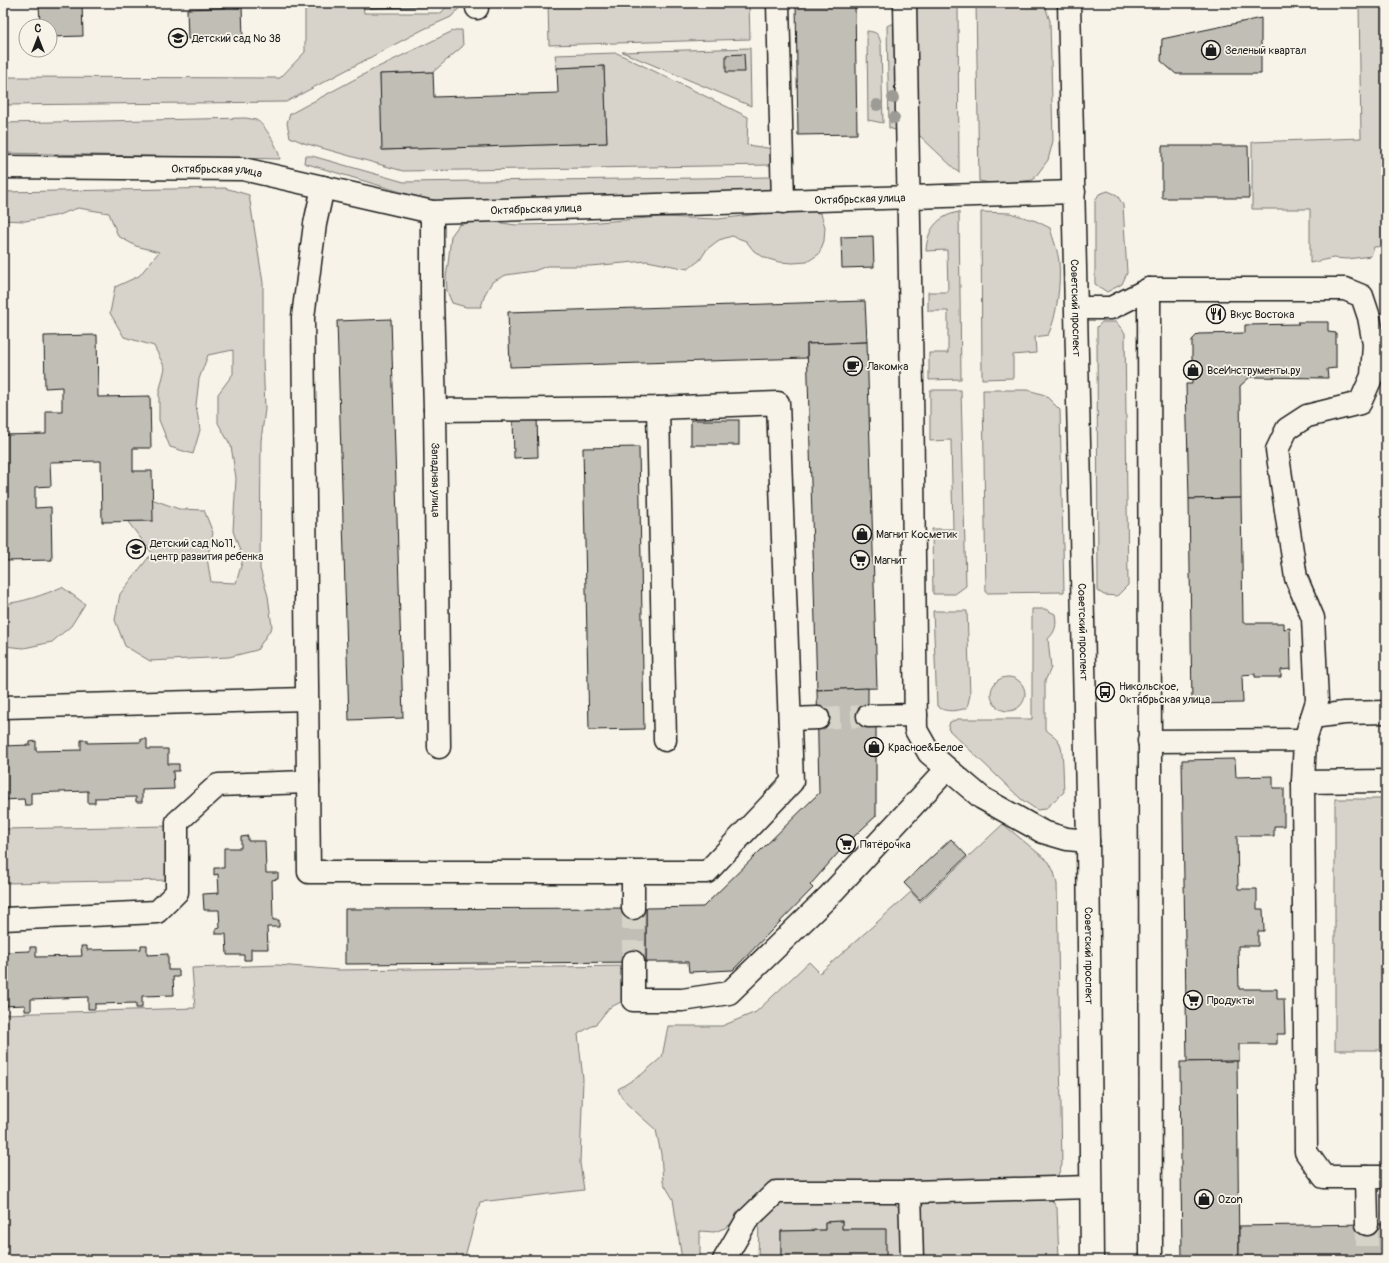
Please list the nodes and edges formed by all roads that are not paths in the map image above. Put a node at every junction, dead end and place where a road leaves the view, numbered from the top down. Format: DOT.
graph roads {
  1 [pos="778,3"];
  2 [pos="904,3"];
  3 [pos="1069,3"];
  4 [pos="3,167"];
  5 [pos="323,187"];
  6 [pos="1074,192"];
  7 [pos="908,198"];
  8 [pos="783,202"];
  9 [pos="432,212"];
  10 [pos="1149,289"];
  11 [pos="1076,308"];
  12 [pos="658,408"];
  13 [pos="435,410"];
  14 [pos="307,699"];
  15 [pos="3,707"];
  16 [pos="1386,712"];
  17 [pos="916,715"];
  18 [pos="868,716"];
  19 [pos="818,718"];
  20 [pos="1312,718"];
  21 [pos="790,719"];
  22 [pos="666,740"];
  23 [pos="1305,740"];
  24 [pos="1149,741"];
  25 [pos="439,747"];
  26 [pos="947,769"];
  27 [pos="1386,781"];
  28 [pos="308,782"];
  29 [pos="1303,782"];
  30 [pos="1088,841"];
  31 [pos="633,872"];
  32 [pos="633,908"];
  33 [pos="3,919"];
  34 [pos="633,962"];
  35 [pos="1376,1177"];
  36 [pos="1090,1187"];
  37 [pos="910,1192"];
  38 [pos="1367,1224"];
  39 [pos="724,1260"];
  40 [pos="912,1260"];
  41 [pos="1092,1260"];
  42 [pos="1151,1260"];
  1 -- 8 [label="street"];
  2 -- 7 [label="street"];
  3 -- 6 [label="street, Советский проспект"];
  4 -- 5 [label="street, Октябрьская улица"];
  5 -- 9 [label="street, Октябрьская улица"];
  5 -- 14 [label="street"];
  6 -- 7 [label="street, Октябрьская улица"];
  6 -- 11 [label="street, Советский проспект"];
  7 -- 8 [label="street, Октябрьская улица"];
  7 -- 17 [label="street"];
  8 -- 9 [label="street, Октябрьская улица"];
  9 -- 13 [label="street, Западная улица"];
  10 -- 11 [label="street"];
  10 -- 20 [label="street"];
  10 -- 24 [label="street"];
  11 -- 30 [label="street, Советский проспект"];
  12 -- 13 [label="street"];
  12 -- 21 [label="street"];
  12 -- 22 [label="street"];
  13 -- 25 [label="street, Западная улица"];
  14 -- 15 [label="street"];
  14 -- 28 [label="street"];
  16 -- 20 [label="street"];
  17 -- 18 [label="street"];
  17 -- 26 [label="street"];
  19 -- 21 [label="street"];
  20 -- 23 [label="street"];
  21 -- 31 [label="street"];
  23 -- 24 [label="street"];
  23 -- 29 [label="street"];
  24 -- 42 [label="street"];
  26 -- 30 [label="street"];
  26 -- 34 [label="street"];
  27 -- 29 [label="street"];
  28 -- 31 [label="street"];
  28 -- 33 [label="street"];
  29 -- 35 [label="street"];
  30 -- 36 [label="street, Советский проспект"];
  31 -- 32 [label="street"];
  35 -- 38 [label="street"];
  36 -- 37 [label="street"];
  36 -- 41 [label="street, Советский проспект"];
  37 -- 39 [label="street"];
  37 -- 40 [label="street"];
}
